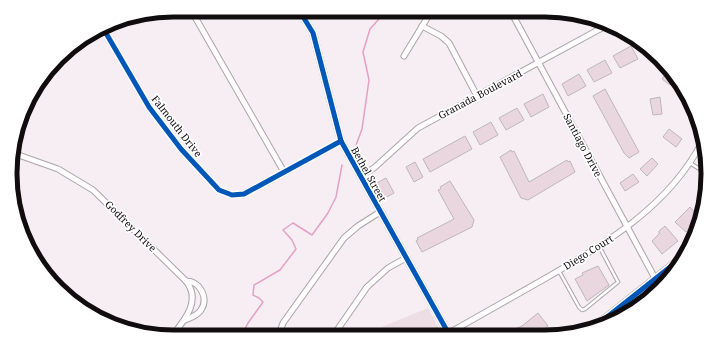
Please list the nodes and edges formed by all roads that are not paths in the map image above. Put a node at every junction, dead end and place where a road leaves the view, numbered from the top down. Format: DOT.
graph roads {
  1 [pos="196,17"];
  2 [pos="303,17"];
  3 [pos="428,17"];
  4 [pos="514,17"];
  5 [pos="422,26"];
  6 [pos="600,29"];
  7 [pos="106,32"];
  8 [pos="404,56"];
  9 [pos="538,63"];
  10 [pos="477,96"];
  11 [pos="341,141"];
  12 [pos="699,147"];
  13 [pos="18,155"];
  14 [pos="690,162"];
  15 [pos="701,170"];
  16 [pos="284,172"];
  17 [pos="360,176"];
  18 [pos="380,212"];
  19 [pos="627,228"];
  20 [pos="599,246"];
  21 [pos="406,258"];
  22 [pos="669,269"];
  23 [pos="559,270"];
  24 [pos="656,280"];
  25 [pos="186,281"];
  26 [pos="655,284"];
  27 [pos="609,316"];
  28 [pos="185,320"];
  29 [pos="177,330"];
  30 [pos="280,330"];
  31 [pos="337,330"];
  32 [pos="446,330"];
  33 [pos="457,330"];
  1 -- 16 [label="street"];
  2 -- 11 [label="street, Bethel Street"];
  3 -- 5 [label="street"];
  4 -- 9 [label="street, Santiago Drive"];
  5 -- 8 [label="street"];
  5 -- 10 [label="street"];
  6 -- 9 [label="street, Granada Boulevard"];
  7 -- 16 [label="street, Falmouth Drive"];
  9 -- 10 [label="street, Granada Boulevard"];
  9 -- 19 [label="street, Santiago Drive"];
  10 -- 17 [label="street, Granada Boulevard"];
  11 -- 16 [label="street"];
  11 -- 17 [label="street, Bethel Street"];
  12 -- 14 [label="street, Diego Court"];
  13 -- 25 [label="street, Godfrey Drive"];
  14 -- 15 [label="lane"];
  14 -- 19 [label="street, Diego Court"];
  17 -- 18 [label="street, Bethel Street"];
  18 -- 21 [label="street, Bethel Street"];
  18 -- 30 [label="street"];
  19 -- 20 [label="street, Diego Court"];
  19 -- 24 [label="street, Santiago Drive"];
  20 -- 23 [label="street, Diego Court"];
  20 -- 23 [label="lane"];
  21 -- 31 [label="street"];
  21 -- 32 [label="street, Bethel Street"];
  22 -- 24 [label="main road"];
  23 -- 33 [label="street, Diego Court"];
  24 -- 26 [label="main road"];
  24 -- 27 [label="main road"];
  25 -- 28 [label="street, Godfrey Drive"];
  25 -- 28 [label="street"];
  28 -- 29 [label="street, Godfrey Drive"];
}
